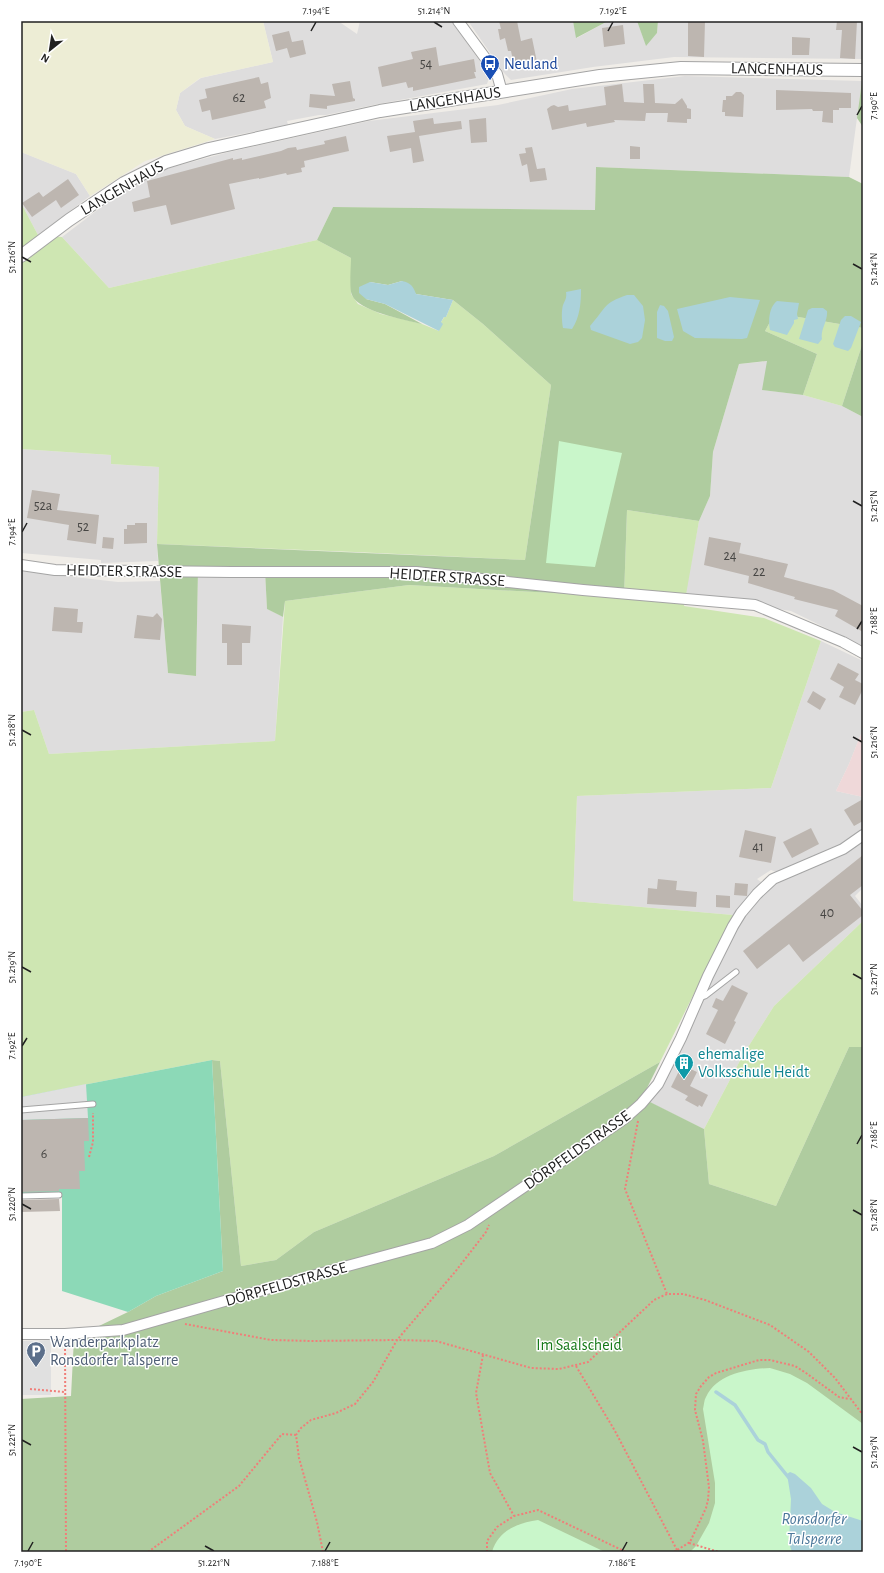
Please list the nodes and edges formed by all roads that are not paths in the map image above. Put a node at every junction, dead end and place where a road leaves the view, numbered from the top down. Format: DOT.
graph roads {
  1 [pos="458,21"];
  2 [pos="863,70"];
  3 [pos="502,92"];
  4 [pos="21,256"];
  5 [pos="21,565"];
  6 [pos="863,653"];
  7 [pos="863,835"];
  8 [pos="736,972"];
  9 [pos="697,998"];
  10 [pos="93,1104"];
  11 [pos="21,1110"];
  12 [pos="59,1195"];
  13 [pos="21,1196"];
  14 [pos="21,1334"];
  1 -- 3 [label="street"];
  2 -- 3 [label="street, LANGENHAUS"];
  3 -- 4 [label="street, LANGENHAUS"];
  5 -- 6 [label="street, HEIDTER STRASSE"];
  7 -- 9 [label="street, DÖRPFELDSTRASSE"];
  8 -- 9 [label="lane"];
  9 -- 14 [label="street, DÖRPFELDSTRASSE"];
  10 -- 11 [label="lane"];
  12 -- 13 [label="lane"];
}
